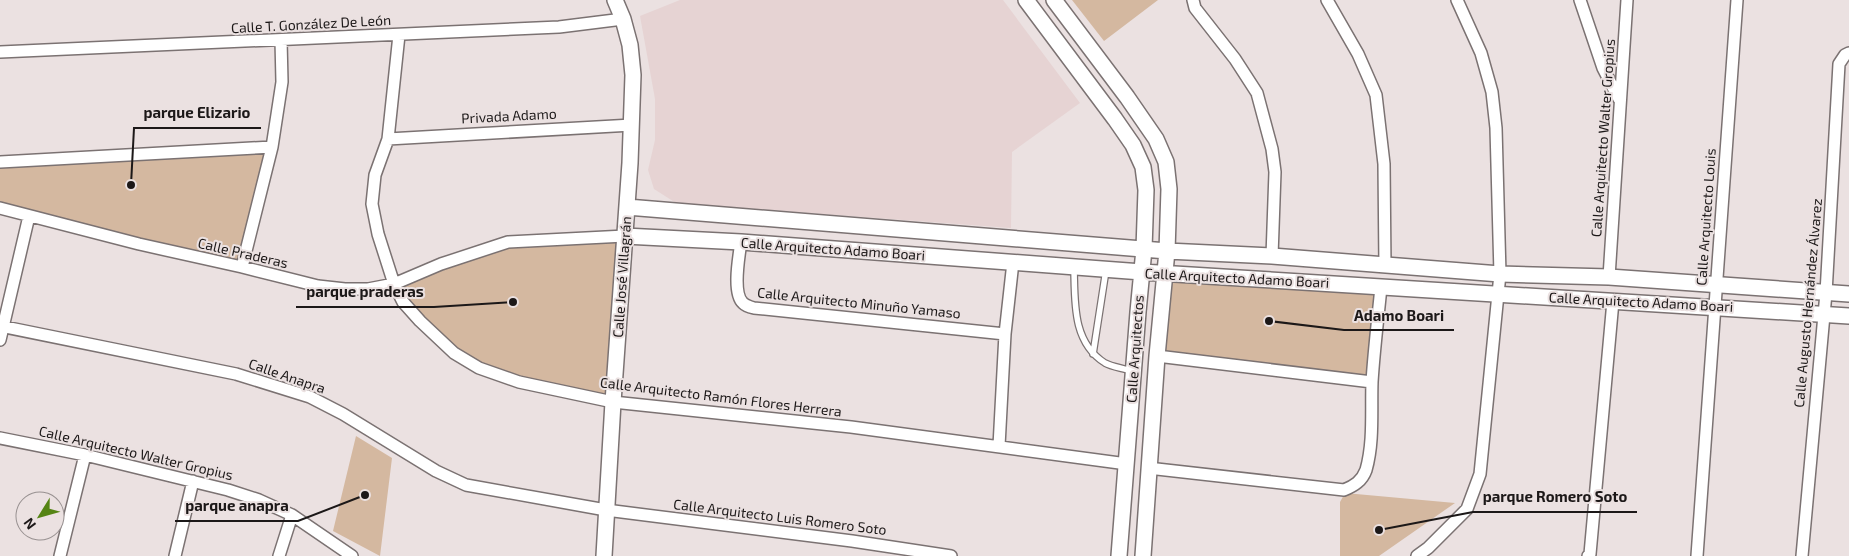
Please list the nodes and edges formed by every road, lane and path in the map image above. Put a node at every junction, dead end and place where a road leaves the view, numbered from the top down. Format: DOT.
graph roads {
  1 [pos="614,0"];
  2 [pos="1026,0"];
  3 [pos="1054,0"];
  4 [pos="1193,0"];
  5 [pos="1327,0"];
  6 [pos="1457,0"];
  7 [pos="1580,0"];
  8 [pos="1627,0"];
  9 [pos="1737,0"];
  10 [pos="1068,18"];
  11 [pos="623,19"];
  12 [pos="1050,31"];
  13 [pos="398,35"];
  14 [pos="281,40"];
  15 [pos="0,52"];
  16 [pos="1847,54"];
  17 [pos="1620,100"];
  18 [pos="632,125"];
  19 [pos="388,139"];
  20 [pos="272,147"];
  21 [pos="0,162"];
  22 [pos="627,207"];
  23 [pos="0,208"];
  24 [pos="29,216"];
  25 [pos="626,236"];
  26 [pos="740,242"];
  27 [pos="1144,249"];
  28 [pos="1167,251"];
  29 [pos="1272,256"];
  30 [pos="1013,262"];
  31 [pos="1385,266"];
  32 [pos="242,267"];
  33 [pos="1074,267"];
  34 [pos="1106,270"];
  35 [pos="1142,272"];
  36 [pos="1165,273"];
  37 [pos="1500,274"];
  38 [pos="1610,278"];
  39 [pos="394,284"];
  40 [pos="1717,285"];
  41 [pos="1381,286"];
  42 [pos="1498,293"];
  43 [pos="1826,293"];
  44 [pos="1849,294"];
  45 [pos="1613,301"];
  46 [pos="1714,307"];
  47 [pos="1823,314"];
  48 [pos="1849,316"];
  49 [pos="1,326"];
  50 [pos="1005,334"];
  51 [pos="0,340"];
  52 [pos="1093,354"];
  53 [pos="1157,356"];
  54 [pos="1134,371"];
  55 [pos="1372,382"];
  56 [pos="612,402"];
  57 [pos="0,438"];
  58 [pos="999,446"];
  59 [pos="84,455"];
  60 [pos="1127,464"];
  61 [pos="1148,468"];
  62 [pos="193,482"];
  63 [pos="606,510"];
  64 [pos="292,515"];
  65 [pos="1432,552"];
  66 [pos="1590,555"];
  67 [pos="60,556"];
  68 [pos="175,556"];
  69 [pos="279,556"];
  70 [pos="352,556"];
  71 [pos="604,556"];
  72 [pos="951,556"];
  73 [pos="1119,556"];
  74 [pos="1143,556"];
  75 [pos="1417,556"];
  76 [pos="1697,556"];
  77 [pos="1802,556"];
  1 -- 11 [label="street, Calle José Villagrán"];
  2 -- 12 [label="street, Calle Arquitectos"];
  3 -- 10 [label="street, Calle Arquitectos"];
  4 -- 29 [label="street"];
  5 -- 31 [label="street"];
  6 -- 37 [label="street"];
  7 -- 17 [label="street"];
  8 -- 17 [label="street, Calle Arquitecto Walter Gropius"];
  9 -- 40 [label="street, Calle Arquitecto Louis"];
  10 -- 12 [label="street"];
  10 -- 28 [label="street, Calle Arquitectos"];
  11 -- 13 [label="street, Calle T. González De León"];
  11 -- 18 [label="street, Calle José Villagrán"];
  12 -- 27 [label="street, Calle Arquitectos"];
  13 -- 14 [label="street, Calle T. González De León"];
  13 -- 19 [label="street, Calle Arquitecto Ramón Flores Herrera"];
  14 -- 15 [label="street, Calle T. González De León"];
  14 -- 20 [label="street"];
  16 -- 43 [label="street, Calle Augusto Hernández Álvarez"];
  17 -- 38 [label="street, Calle Arquitecto Walter Gropius"];
  18 -- 19 [label="street, Privada Adamo"];
  18 -- 22 [label="street, Calle José Villagrán"];
  19 -- 39 [label="street, Calle Arquitecto Ramón Flores Herrera"];
  20 -- 21 [label="street"];
  20 -- 32 [label="street"];
  22 -- 25 [label="street, Calle José Villagrán"];
  22 -- 27 [label="street, Calle Arquitecto Adamo Boari"];
  23 -- 24 [label="street, Calle Praderas"];
  24 -- 32 [label="street, Calle Praderas"];
  24 -- 49 [label="street"];
  25 -- 26 [label="street, Calle Arquitecto Adamo Boari"];
  25 -- 39 [label="street, Calle Praderas"];
  25 -- 56 [label="street, Calle José Villagrán"];
  26 -- 30 [label="street, Calle Arquitecto Adamo Boari"];
  26 -- 50 [label="street, Calle Arquitecto Minuño Yamaso"];
  27 -- 28 [label="street, Calle Arquitecto Adamo Boari"];
  27 -- 35 [label="street, Calle Arquitectos"];
  28 -- 29 [label="street, Calle Arquitecto Adamo Boari"];
  28 -- 36 [label="street, Calle Arquitectos"];
  29 -- 31 [label="street, Calle Arquitecto Adamo Boari"];
  30 -- 33 [label="street, Calle Arquitecto Adamo Boari"];
  30 -- 50 [label="street"];
  31 -- 37 [label="street, Calle Arquitecto Adamo Boari"];
  32 -- 39 [label="street, Calle Praderas"];
  33 -- 34 [label="street, Calle Arquitecto Adamo Boari"];
  33 -- 52 [label="lane"];
  34 -- 35 [label="street, Calle Arquitecto Adamo Boari"];
  34 -- 52 [label="lane"];
  35 -- 36 [label="street, Calle Arquitecto Adamo Boari"];
  35 -- 54 [label="street, Calle Arquitectos"];
  36 -- 41 [label="street, Calle Arquitecto Adamo Boari"];
  36 -- 53 [label="street, Calle Arquitectos"];
  37 -- 38 [label="street, Calle Arquitecto Adamo Boari"];
  37 -- 42 [label="street"];
  38 -- 40 [label="street, Calle Arquitecto Adamo Boari"];
  39 -- 56 [label="street, Calle Arquitecto Ramón Flores Herrera"];
  40 -- 43 [label="street, Calle Arquitecto Adamo Boari"];
  40 -- 46 [label="street, Calle Arquitecto Louis"];
  41 -- 42 [label="street, Calle Arquitecto Adamo Boari"];
  41 -- 55 [label="street"];
  42 -- 45 [label="street, Calle Arquitecto Adamo Boari"];
  42 -- 65 [label="street"];
  43 -- 44 [label="street, Calle Arquitecto Adamo Boari"];
  43 -- 47 [label="street, Calle Augusto Hernández Álvarez"];
  45 -- 46 [label="street, Calle Arquitecto Adamo Boari"];
  45 -- 66 [label="street"];
  46 -- 47 [label="street, Calle Arquitecto Adamo Boari"];
  46 -- 76 [label="street, Calle Arquitecto Louis"];
  47 -- 48 [label="street, Calle Arquitecto Adamo Boari"];
  47 -- 77 [label="street, Calle Augusto Hernández Álvarez"];
  49 -- 51 [label="street"];
  49 -- 63 [label="street, Calle Anapra"];
  50 -- 58 [label="street"];
  52 -- 54 [label="lane"];
  53 -- 55 [label="street"];
  53 -- 61 [label="street, Calle Arquitectos"];
  54 -- 60 [label="street, Calle Arquitectos"];
  55 -- 61 [label="street"];
  56 -- 58 [label="street, Calle Arquitecto Ramón Flores Herrera"];
  56 -- 63 [label="street, Calle José Villagrán"];
  57 -- 59 [label="street, Calle Arquitecto Walter Gropius"];
  58 -- 60 [label="street, Calle Arquitecto Ramón Flores Herrera"];
  59 -- 62 [label="street, Calle Arquitecto Walter Gropius"];
  59 -- 67 [label="street"];
  60 -- 73 [label="street, Calle Arquitectos"];
  61 -- 74 [label="street, Calle Arquitectos"];
  62 -- 64 [label="street, Calle Arquitecto Walter Gropius"];
  62 -- 68 [label="street"];
  63 -- 71 [label="street, Calle José Villagrán"];
  63 -- 72 [label="street, Calle Arquitecto Luis Romero Soto"];
  64 -- 69 [label="street"];
  64 -- 70 [label="street, Calle Arquitecto Walter Gropius"];
  65 -- 75 [label="street"];
}
